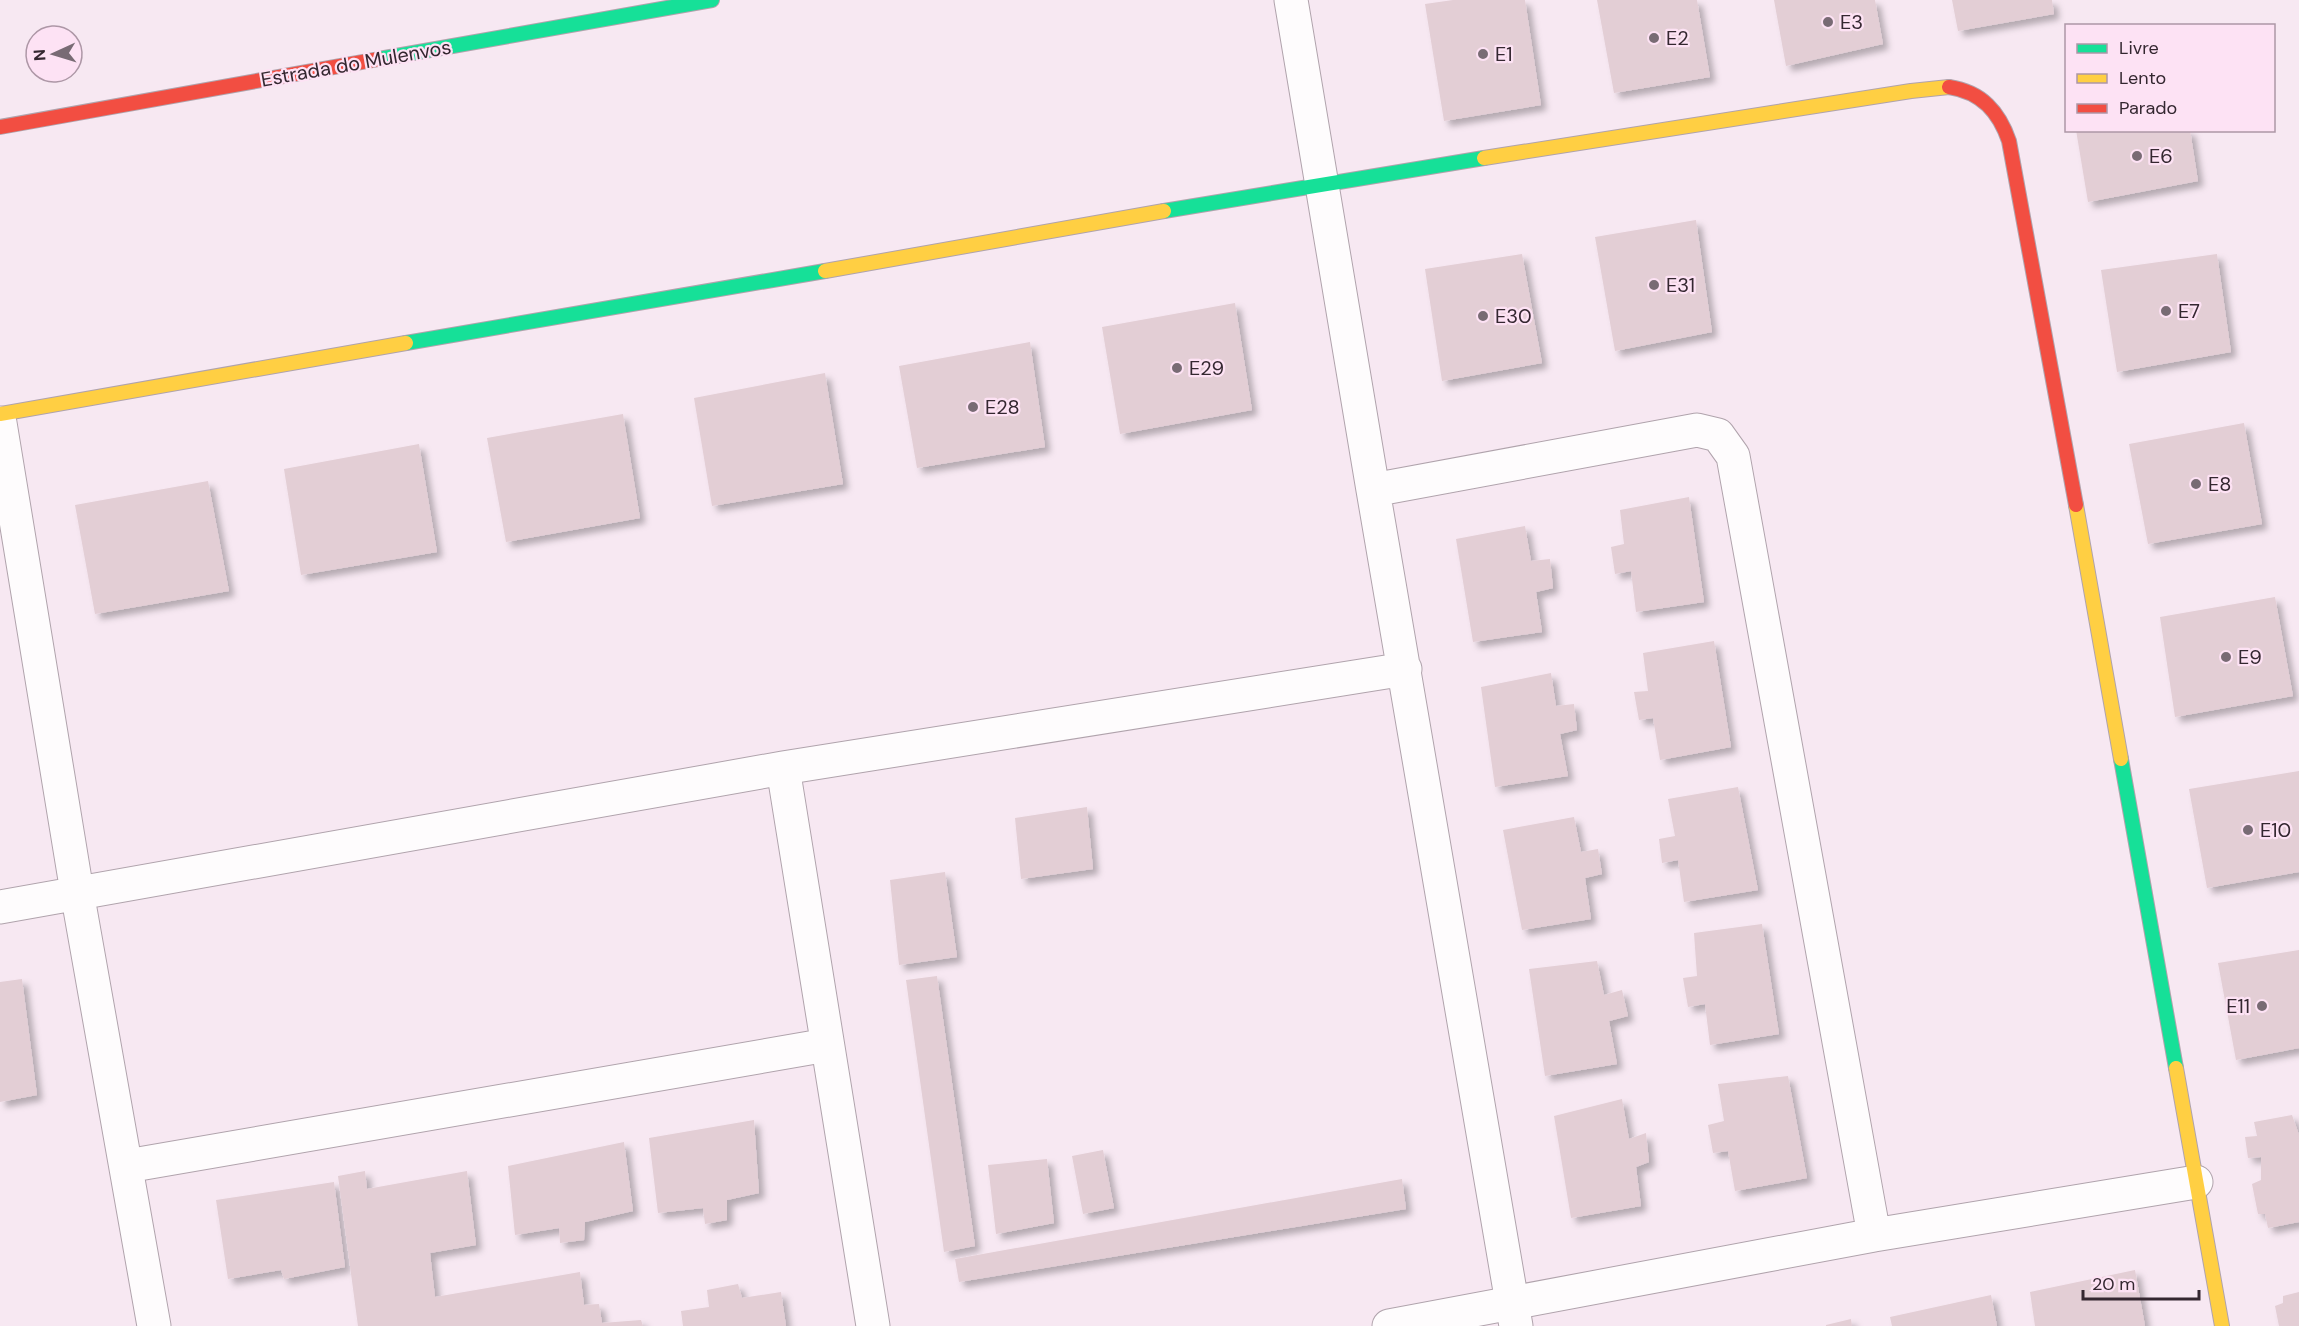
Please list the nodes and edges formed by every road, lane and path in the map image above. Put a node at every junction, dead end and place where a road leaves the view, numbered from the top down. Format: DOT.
graph roads {
  1 [pos="712,0"];
  2 [pos="1291,0"];
  3 [pos="0,127"];
  4 [pos="1322,184"];
  5 [pos="0,414"];
  6 [pos="0,423"];
  7 [pos="1373,490"];
  8 [pos="1405,669"];
  9 [pos="783,768"];
  10 [pos="77,892"];
  11 [pos="0,907"];
  12 [pos="827,1045"];
  13 [pos="127,1166"];
  14 [pos="2196,1182"];
  15 [pos="1874,1236"];
  16 [pos="1514,1315"];
  17 [pos="154,1326"];
  18 [pos="873,1326"];
  19 [pos="1389,1326"];
  20 [pos="2222,1326"];
  1 -- 3 [label="street, Estrada do Mulenvos"];
  2 -- 4 [label="street"];
  4 -- 5 [label="street"];
  4 -- 7 [label="street"];
  4 -- 14 [label="street"];
  6 -- 10 [label="street"];
  7 -- 8 [label="street"];
  7 -- 15 [label="street"];
  8 -- 9 [label="street"];
  8 -- 16 [label="street"];
  9 -- 10 [label="street"];
  9 -- 12 [label="street"];
  10 -- 11 [label="street"];
  10 -- 13 [label="street"];
  12 -- 13 [label="street"];
  12 -- 18 [label="street"];
  13 -- 17 [label="street"];
  14 -- 15 [label="street"];
  14 -- 20 [label="street"];
  15 -- 16 [label="street"];
  16 -- 19 [label="street"];
}
